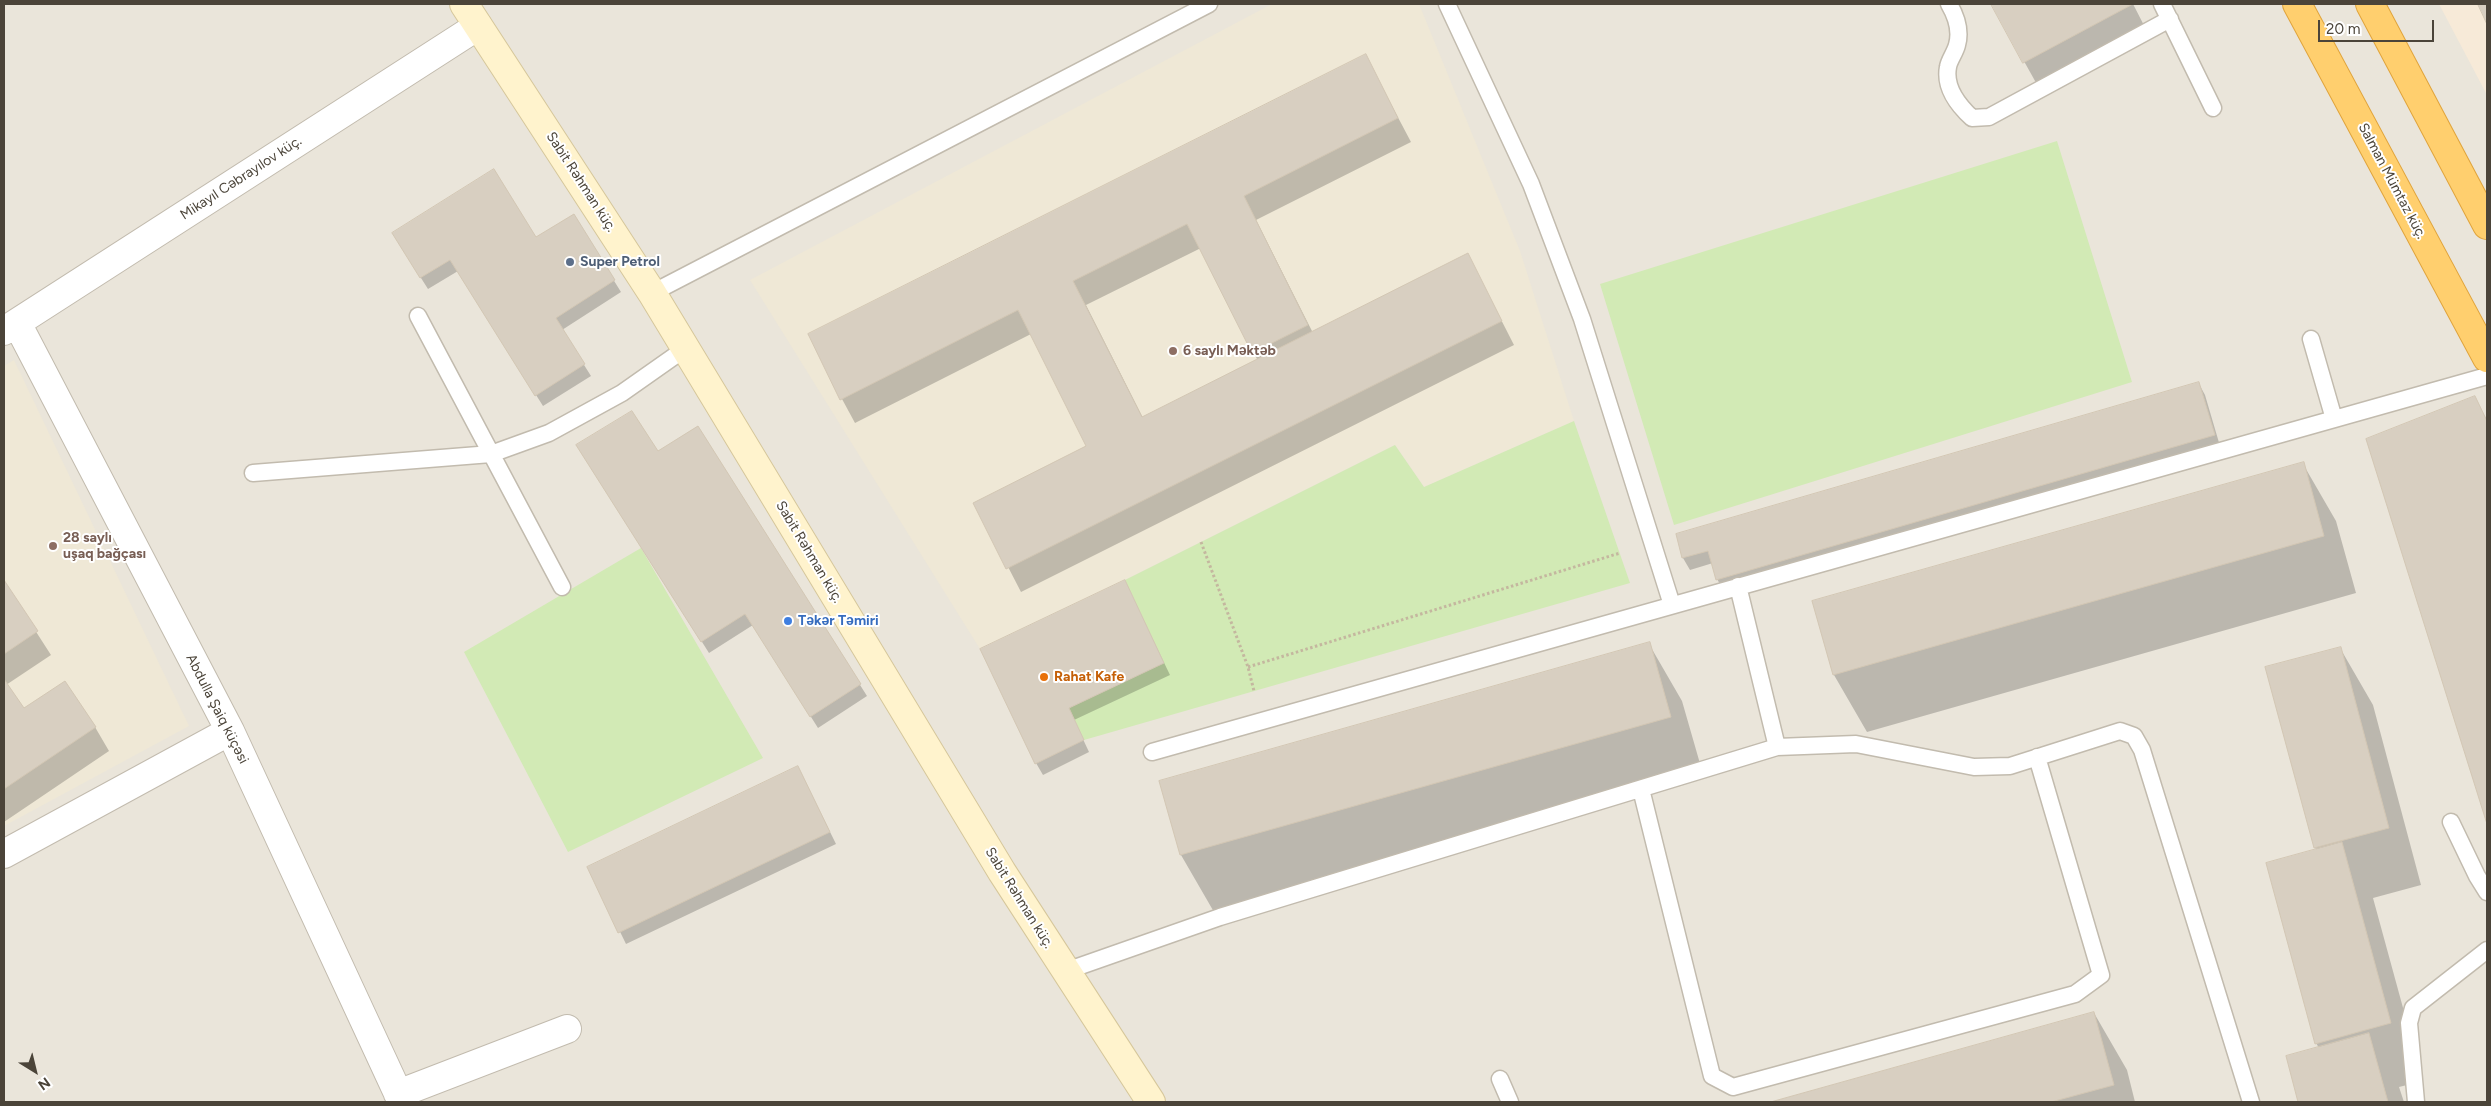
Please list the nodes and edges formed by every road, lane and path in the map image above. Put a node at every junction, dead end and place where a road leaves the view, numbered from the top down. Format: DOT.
graph roads {
  1 [pos="1209,4"];
  2 [pos="1447,4"];
  3 [pos="1950,4"];
  4 [pos="2162,4"];
  5 [pos="2297,4"];
  6 [pos="2370,4"];
  7 [pos="471,15"];
  8 [pos="2170,19"];
  9 [pos="2213,108"];
  10 [pos="2487,223"];
  11 [pos="652,293"];
  12 [pos="418,316"];
  13 [pos="10,327"];
  14 [pos="2311,339"];
  15 [pos="686,348"];
  16 [pos="2487,358"];
  17 [pos="2487,376"];
  18 [pos="2334,419"];
  19 [pos="491,454"];
  20 [pos="253,473"];
  21 [pos="1201,542"];
  22 [pos="1620,553"];
  23 [pos="1738,586"];
  24 [pos="562,587"];
  25 [pos="1672,605"];
  26 [pos="1248,667"];
  27 [pos="1254,691"];
  28 [pos="230,731"];
  29 [pos="1777,747"];
  30 [pos="1152,752"];
  31 [pos="2037,757"];
  32 [pos="1641,788"];
  33 [pos="2451,822"];
  34 [pos="4,854"];
  35 [pos="2487,892"];
  36 [pos="2487,950"];
  37 [pos="1066,971"];
  38 [pos="567,1029"];
  39 [pos="1500,1079"];
  40 [pos="400,1098"];
  41 [pos="1151,1102"];
  42 [pos="1510,1102"];
  43 [pos="2251,1102"];
  44 [pos="2416,1102"];
  1 -- 11 [label="lane"];
  2 -- 25 [label="lane"];
  3 -- 8 [label="lane"];
  4 -- 8 [label="lane"];
  5 -- 16 [label="highway, Salman Mümtaz küç."];
  6 -- 10 [label="highway"];
  7 -- 11 [label="main road, Sabit Rəhman küç."];
  7 -- 13 [label="street, Mikayıl Cəbrayılov küç."];
  8 -- 9 [label="lane"];
  11 -- 15 [label="main road, Sabit Rəhman küç."];
  12 -- 19 [label="lane"];
  13 -- 28 [label="street, Abdulla Şaiq küçəsi"];
  14 -- 18 [label="lane"];
  15 -- 19 [label="lane"];
  15 -- 37 [label="main road, Sabit Rəhman küç."];
  17 -- 18 [label="lane"];
  18 -- 23 [label="lane"];
  19 -- 20 [label="lane"];
  19 -- 24 [label="lane"];
  21 -- 26 [label="path"];
  22 -- 26 [label="path"];
  23 -- 25 [label="lane"];
  23 -- 29 [label="lane"];
  25 -- 30 [label="lane"];
  26 -- 27 [label="path"];
  28 -- 34 [label="street"];
  28 -- 40 [label="street, Abdulla Şaiq küçəsi"];
  29 -- 31 [label="lane"];
  29 -- 32 [label="lane"];
  31 -- 32 [label="lane"];
  31 -- 43 [label="lane"];
  32 -- 37 [label="lane"];
  33 -- 35 [label="lane"];
  36 -- 44 [label="lane"];
  37 -- 41 [label="main road, Sabit Rəhman küç."];
  38 -- 40 [label="street"];
  39 -- 42 [label="lane"];
}
